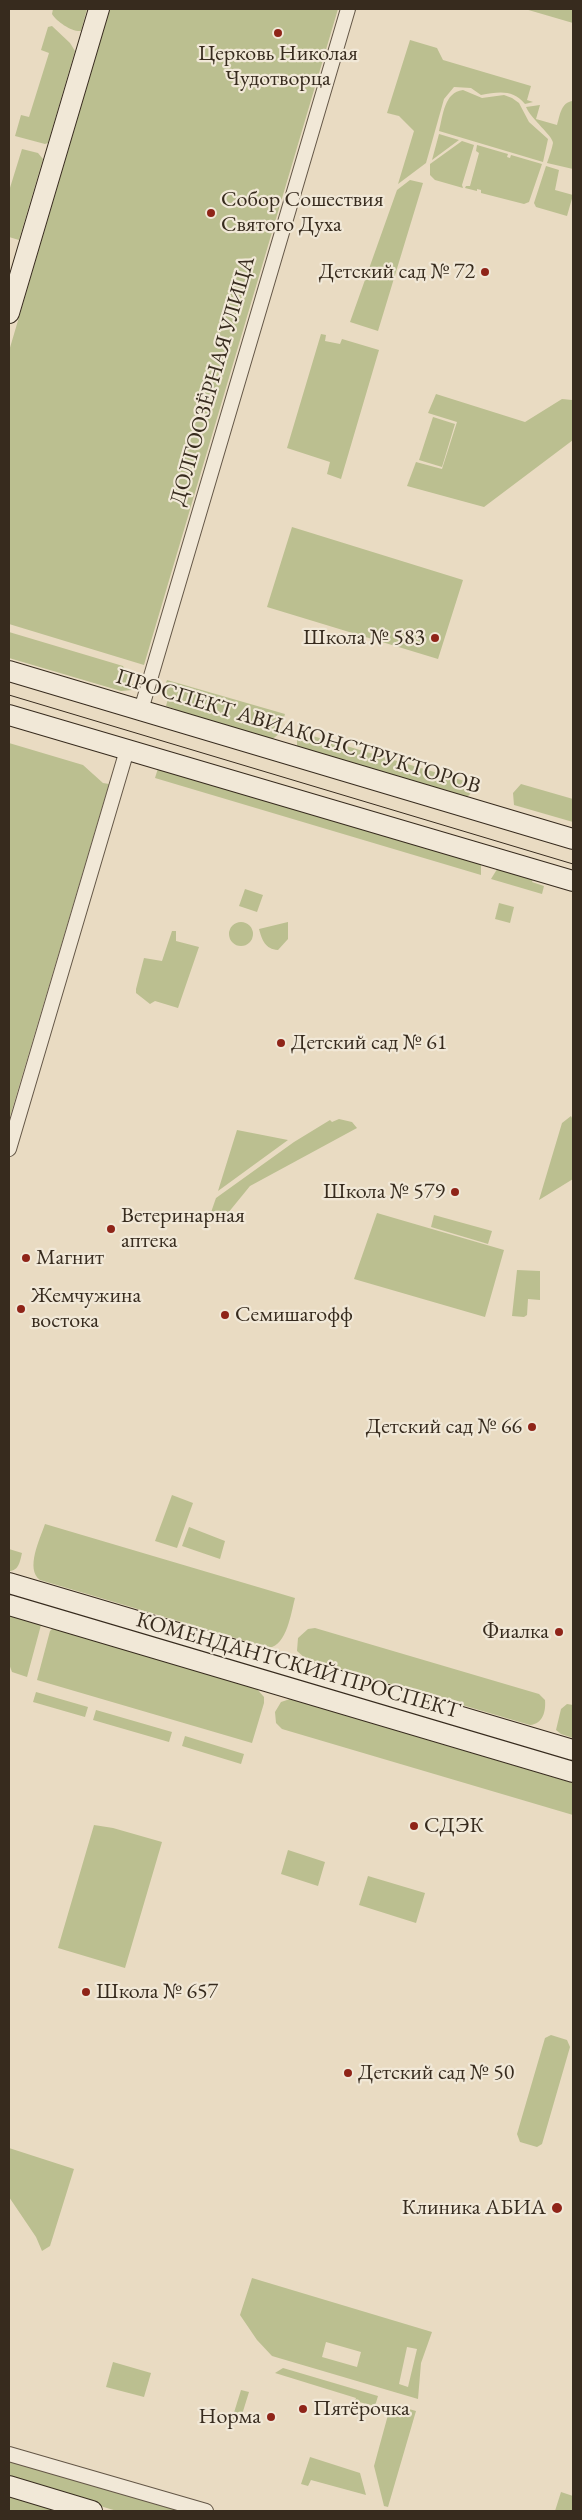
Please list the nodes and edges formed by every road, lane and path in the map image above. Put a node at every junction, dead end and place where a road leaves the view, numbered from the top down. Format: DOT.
graph roads {
  1 [pos="99,9"];
  2 [pos="348,9"];
  3 [pos="9,313"];
  4 [pos="9,671"];
  5 [pos="141,710"];
  6 [pos="9,715"];
  7 [pos="127,750"];
  8 [pos="573,839"];
  9 [pos="573,881"];
  10 [pos="9,1149"];
  11 [pos="9,1583"];
  12 [pos="9,1605"];
  13 [pos="573,1750"];
  14 [pos="573,1772"];
  15 [pos="9,2454"];
  16 [pos="9,2486"];
  17 [pos="92,2511"];
  18 [pos="206,2511"];
  1 -- 3 [label="main road"];
  2 -- 5 [label="street, ДОЛГООЗЁРНАЯ УЛИЦА"];
  4 -- 5 [label="main road, ПРОСПЕКТ АВИАКОНСТРУКТОРОВ"];
  5 -- 8 [label="main road, ПРОСПЕКТ АВИАКОНСТРУКТОРОВ"];
  6 -- 7 [label="main road"];
  7 -- 9 [label="main road"];
  7 -- 10 [label="street"];
  11 -- 13 [label="main road, КОМЕНДАНТСКИЙ ПРОСПЕКТ"];
  12 -- 14 [label="main road, КОМЕНДАНТСКИЙ ПРОСПЕКТ"];
  15 -- 18 [label="street"];
  16 -- 17 [label="main road"];
}
